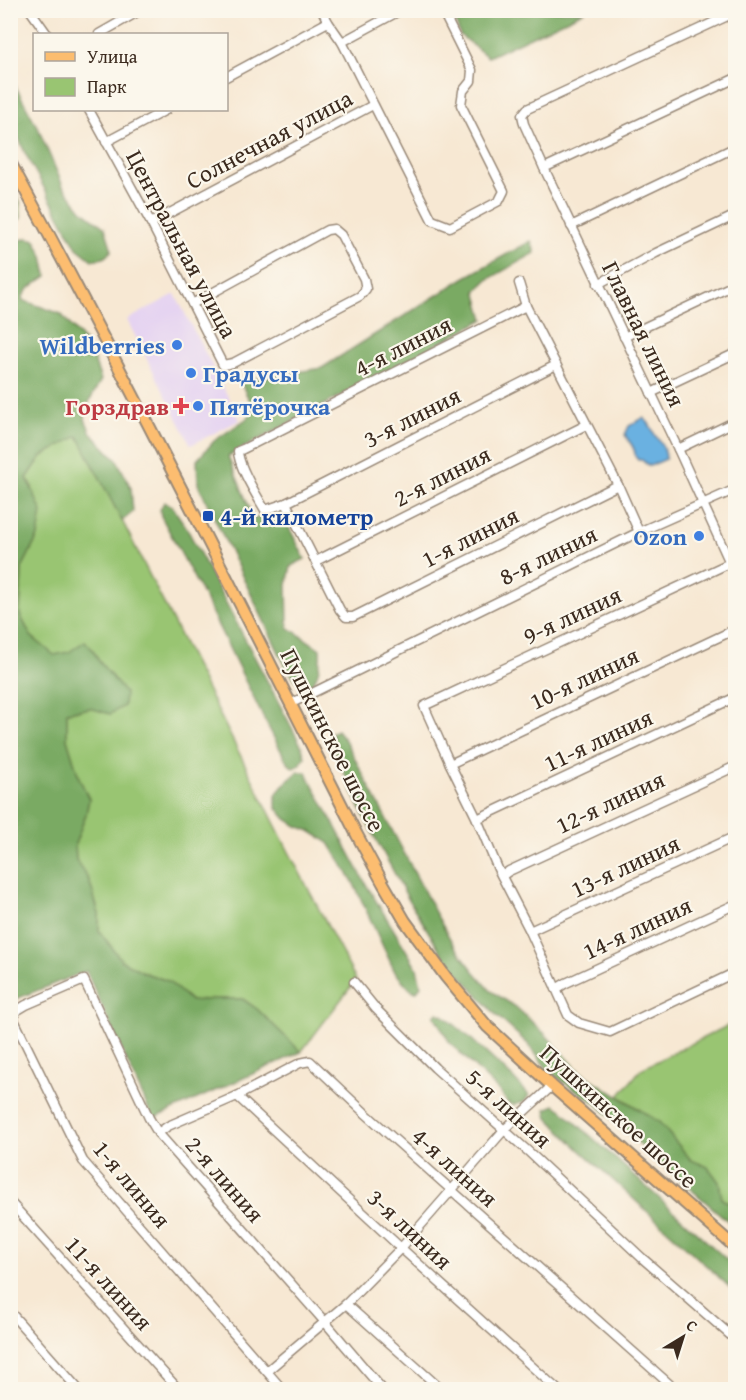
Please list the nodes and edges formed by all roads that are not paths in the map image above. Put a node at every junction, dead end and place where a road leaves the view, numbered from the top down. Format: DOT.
graph roads {
  1 [pos="30,10"];
  2 [pos="141,10"];
  3 [pos="322,10"];
  4 [pos="401,10"];
  5 [pos="441,10"];
  6 [pos="735,12"];
  7 [pos="328,22"];
  8 [pos="46,33"];
  9 [pos="101,33"];
  10 [pos="342,42"];
  11 [pos="228,76"];
  12 [pos="735,78"];
  13 [pos="374,105"];
  14 [pos="90,111"];
  15 [pos="164,111"];
  16 [pos="106,142"];
  17 [pos="735,147"];
  18 [pos="10,162"];
  19 [pos="544,168"];
  20 [pos="735,215"];
  21 [pos="151,224"];
  22 [pos="571,226"];
  23 [pos="519,283"];
  24 [pos="598,284"];
  25 [pos="735,284"];
  26 [pos="192,304"];
  27 [pos="526,306"];
  28 [pos="624,337"];
  29 [pos="735,353"];
  30 [pos="556,365"];
  31 [pos="651,393"];
  32 [pos="735,421"];
  33 [pos="586,425"];
  34 [pos="678,448"];
  35 [pos="618,485"];
  36 [pos="735,489"];
  37 [pos="286,503"];
  38 [pos="703,505"];
  39 [pos="639,532"];
  40 [pos="316,561"];
  41 [pos="732,561"];
  42 [pos="735,576"];
  43 [pos="735,629"];
  44 [pos="735,697"];
  45 [pos="290,704"];
  46 [pos="450,764"];
  47 [pos="735,766"];
  48 [pos="477,819"];
  49 [pos="735,836"];
  50 [pos="500,872"];
  51 [pos="735,904"];
  52 [pos="530,932"];
  53 [pos="735,972"];
  54 [pos="84,980"];
  55 [pos="354,982"];
  56 [pos="556,989"];
  57 [pos="552,1086"];
  58 [pos="237,1096"];
  59 [pos="504,1130"];
  60 [pos="158,1133"];
  61 [pos="452,1190"];
  62 [pos="10,1202"];
  63 [pos="401,1248"];
  64 [pos="735,1248"];
  65 [pos="346,1304"];
  66 [pos="10,1312"];
  67 [pos="325,1322"];
  68 [pos="735,1340"];
  69 [pos="267,1371"];
  70 [pos="79,1389"];
  71 [pos="179,1389"];
  72 [pos="283,1389"];
  73 [pos="383,1389"];
  74 [pos="442,1389"];
  75 [pos="558,1389"];
  76 [pos="676,1389"];
  1 -- 8 [label="street"];
  2 -- 9 [label="street"];
  3 -- 7 [label="street"];
  4 -- 10 [label="street"];
  5 -- 13 [label="street"];
  6 -- 19 [label="street, Главная линия"];
  7 -- 10 [label="street"];
  7 -- 11 [label="street"];
  10 -- 13 [label="street"];
  12 -- 19 [label="street"];
  13 -- 21 [label="street, Солнечная улица"];
  14 -- 16 [label="street, Центральная улица"];
  15 -- 16 [label="street"];
  16 -- 21 [label="street, Центральная улица"];
  17 -- 22 [label="street"];
  18 -- 45 [label="main road, Пушкинское шоссе"];
  19 -- 22 [label="street, Главная линия"];
  20 -- 24 [label="street"];
  21 -- 26 [label="street, Центральная улица"];
  22 -- 24 [label="street, Главная линия"];
  23 -- 27 [label="street"];
  24 -- 28 [label="street, Главная линия"];
  25 -- 28 [label="street"];
  26 -- 26 [label="street, Центральная улица"];
  27 -- 30 [label="street"];
  27 -- 37 [label="street, 4-я линия"];
  28 -- 31 [label="street, Главная линия"];
  29 -- 31 [label="street"];
  30 -- 33 [label="street"];
  30 -- 37 [label="street, 3-я линия"];
  31 -- 34 [label="street, Главная линия"];
  32 -- 34 [label="street"];
  33 -- 35 [label="street"];
  33 -- 40 [label="street, 2-я линия"];
  34 -- 38 [label="street, Главная линия"];
  35 -- 39 [label="street"];
  35 -- 40 [label="street, 1-я линия"];
  36 -- 38 [label="street, 8-я линия"];
  37 -- 40 [label="street"];
  38 -- 39 [label="street, 8-я линия"];
  38 -- 41 [label="street, Главная линия"];
  39 -- 45 [label="street, 8-я линия"];
  41 -- 42 [label="street, Главная линия"];
  41 -- 46 [label="street, 9-я линия"];
  43 -- 46 [label="street, 10-я линия"];
  44 -- 48 [label="street, 11-я линия"];
  45 -- 57 [label="main road, Пушкинское шоссе"];
  46 -- 48 [label="street"];
  47 -- 50 [label="street, 12-я линия"];
  48 -- 50 [label="street"];
  49 -- 52 [label="street, 13-я линия"];
  50 -- 52 [label="street"];
  51 -- 56 [label="street, 14-я линия"];
  52 -- 56 [label="street"];
  53 -- 56 [label="street"];
  54 -- 60 [label="street, 2-я линия"];
  54 -- 69 [label="street, 1-я линия"];
  55 -- 59 [label="street, 5-я линия"];
  57 -- 59 [label="street"];
  57 -- 64 [label="main road, Пушкинское шоссе"];
  58 -- 60 [label="street"];
  58 -- 61 [label="street, 4-я линия"];
  58 -- 63 [label="street, 3-я линия"];
  59 -- 61 [label="street"];
  59 -- 68 [label="street, 5-я линия"];
  60 -- 67 [label="street, 2-я линия"];
  61 -- 63 [label="street"];
  61 -- 76 [label="street, 4-я линия"];
  62 -- 71 [label="street, 11-я линия"];
  63 -- 65 [label="street"];
  63 -- 75 [label="street, 3-я линия"];
  65 -- 67 [label="street"];
  65 -- 74 [label="street"];
  66 -- 70 [label="street"];
  67 -- 69 [label="street"];
  67 -- 73 [label="street, 2-я линия"];
  69 -- 72 [label="street, 1-я линия"];
}
